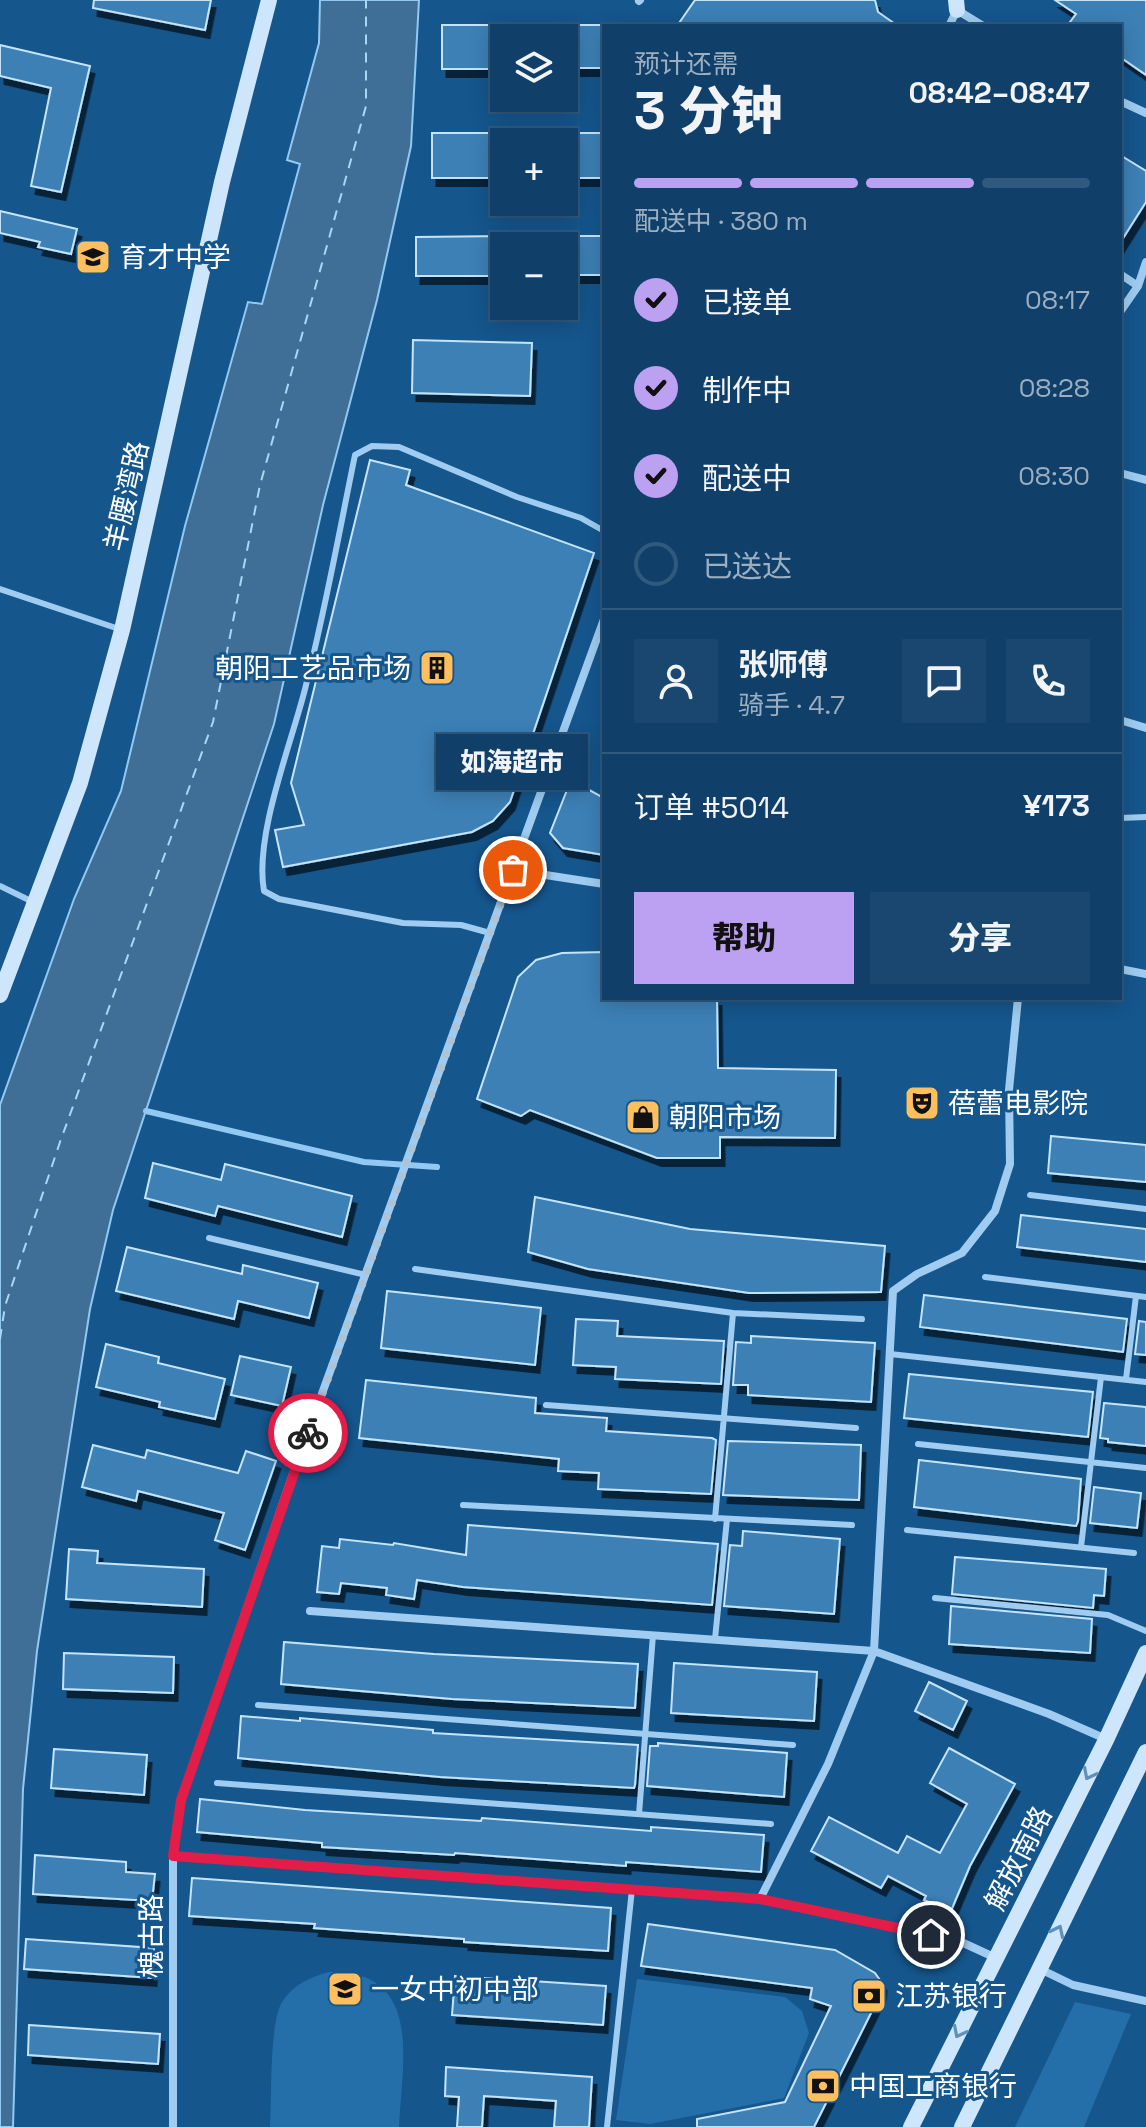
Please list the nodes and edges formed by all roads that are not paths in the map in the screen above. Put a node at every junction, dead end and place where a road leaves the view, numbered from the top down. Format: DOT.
graph roads {
  1 [pos="269,0"];
  2 [pos="956,5"];
  3 [pos="950,24"];
  4 [pos="980,24"];
  5 [pos="1122,102"];
  6 [pos="1146,113"];
  7 [pos="1146,262"];
  8 [pos="1122,275"];
  9 [pos="1138,286"];
  10 [pos="1122,309"];
  11 [pos="1122,478"];
  12 [pos="1146,480"];
  13 [pos="602,530"];
  14 [pos="0,589"];
  15 [pos="602,625"];
  16 [pos="122,630"];
  17 [pos="1122,721"];
  18 [pos="1146,728"];
  19 [pos="1146,817"];
  20 [pos="1122,818"];
  21 [pos="513,870"];
  22 [pos="602,884"];
  23 [pos="0,886"];
  24 [pos="35,903"];
  25 [pos="490,933"];
  26 [pos="1122,969"];
  27 [pos="1146,974"];
  28 [pos="0,995"];
  29 [pos="1018,1000"];
  30 [pos="1030,1195"];
  31 [pos="1146,1209"];
  32 [pos="209,1238"];
  33 [pos="415,1269"];
  34 [pos="366,1275"];
  35 [pos="985,1277"];
  36 [pos="1136,1296"];
  37 [pos="1146,1297"];
  38 [pos="733,1313"];
  39 [pos="862,1319"];
  40 [pos="890,1354"];
  41 [pos="1101,1377"];
  42 [pos="1126,1379"];
  43 [pos="1146,1382"];
  44 [pos="546,1405"];
  45 [pos="725,1418"];
  46 [pos="856,1428"];
  47 [pos="918,1444"];
  48 [pos="1091,1463"];
  49 [pos="1146,1468"];
  50 [pos="463,1505"];
  51 [pos="715,1519"];
  52 [pos="727,1519"];
  53 [pos="852,1525"];
  54 [pos="907,1530"];
  55 [pos="1081,1547"];
  56 [pos="1134,1553"];
  57 [pos="935,1598"];
  58 [pos="310,1611"];
  59 [pos="1146,1631"];
  60 [pos="653,1635"];
  61 [pos="715,1639"];
  62 [pos="874,1651"];
  63 [pos="1146,1653"];
  64 [pos="258,1705"];
  65 [pos="646,1734"];
  66 [pos="1106,1740"];
  67 [pos="793,1745"];
  68 [pos="1146,1752"];
  69 [pos="217,1783"];
  70 [pos="639,1814"];
  71 [pos="771,1824"];
  72 [pos="173,1856"];
  73 [pos="632,1889"];
  74 [pos="760,1899"];
  75 [pos="996,1958"];
  76 [pos="1039,1969"];
  77 [pos="1146,2001"];
  78 [pos="173,2127"];
  79 [pos="607,2127"];
  80 [pos="911,2127"];
  81 [pos="962,2127"];
  1 -- 16 [label="street, 羊腰湾路"];
  2 -- 3 [label="street"];
  2 -- 4 [label="street"];
  5 -- 6 [label="street"];
  7 -- 9 [label="street"];
  8 -- 9 [label="street"];
  9 -- 10 [label="street"];
  11 -- 12 [label="street"];
  13 -- 25 [label="lane"];
  14 -- 16 [label="lane"];
  15 -- 21 [label="street, 槐古路"];
  16 -- 24 [label="street, 羊腰湾路"];
  17 -- 18 [label="street"];
  19 -- 20 [label="lane"];
  21 -- 22 [label="street"];
  21 -- 25 [label="street, 槐古路"];
  23 -- 24 [label="lane"];
  24 -- 28 [label="street, 羊腰湾路"];
  25 -- 34 [label="street, 槐古路"];
  26 -- 27 [label="street"];
  29 -- 40 [label="street"];
  30 -- 31 [label="lane"];
  32 -- 34 [label="lane"];
  33 -- 38 [label="lane"];
  34 -- 72 [label="street, 槐古路"];
  35 -- 36 [label="lane"];
  36 -- 37 [label="lane"];
  36 -- 42 [label="lane"];
  38 -- 39 [label="lane"];
  38 -- 45 [label="lane"];
  40 -- 41 [label="lane"];
  40 -- 62 [label="street"];
  41 -- 42 [label="lane"];
  41 -- 48 [label="lane"];
  42 -- 43 [label="lane"];
  44 -- 45 [label="lane"];
  45 -- 46 [label="lane"];
  45 -- 51 [label="lane"];
  47 -- 48 [label="lane"];
  48 -- 49 [label="lane"];
  48 -- 55 [label="lane"];
  50 -- 51 [label="lane"];
  51 -- 52 [label="lane"];
  52 -- 53 [label="lane"];
  52 -- 61 [label="lane"];
  54 -- 55 [label="lane"];
  55 -- 56 [label="lane"];
  57 -- 59 [label="lane"];
  58 -- 60 [label="street"];
  60 -- 61 [label="street"];
  60 -- 65 [label="lane"];
  61 -- 62 [label="street"];
  62 -- 66 [label="street"];
  62 -- 74 [label="street"];
  63 -- 66 [label="street, 解放南路"];
  64 -- 65 [label="lane"];
  65 -- 67 [label="lane"];
  65 -- 70 [label="lane"];
  66 -- 75 [label="street, 解放南路, one-way"];
  76 -- 68 [label="street, one-way"];
  69 -- 70 [label="lane"];
  70 -- 71 [label="lane"];
  72 -- 73 [label="street"];
  72 -- 78 [label="street, 槐古路"];
  73 -- 74 [label="street"];
  73 -- 79 [label="lane"];
  74 -- 75 [label="street"];
  75 -- 80 [label="street, 解放南路, one-way"];
  76 -- 77 [label="street"];
  76 -- 81 [label="street"];
}
